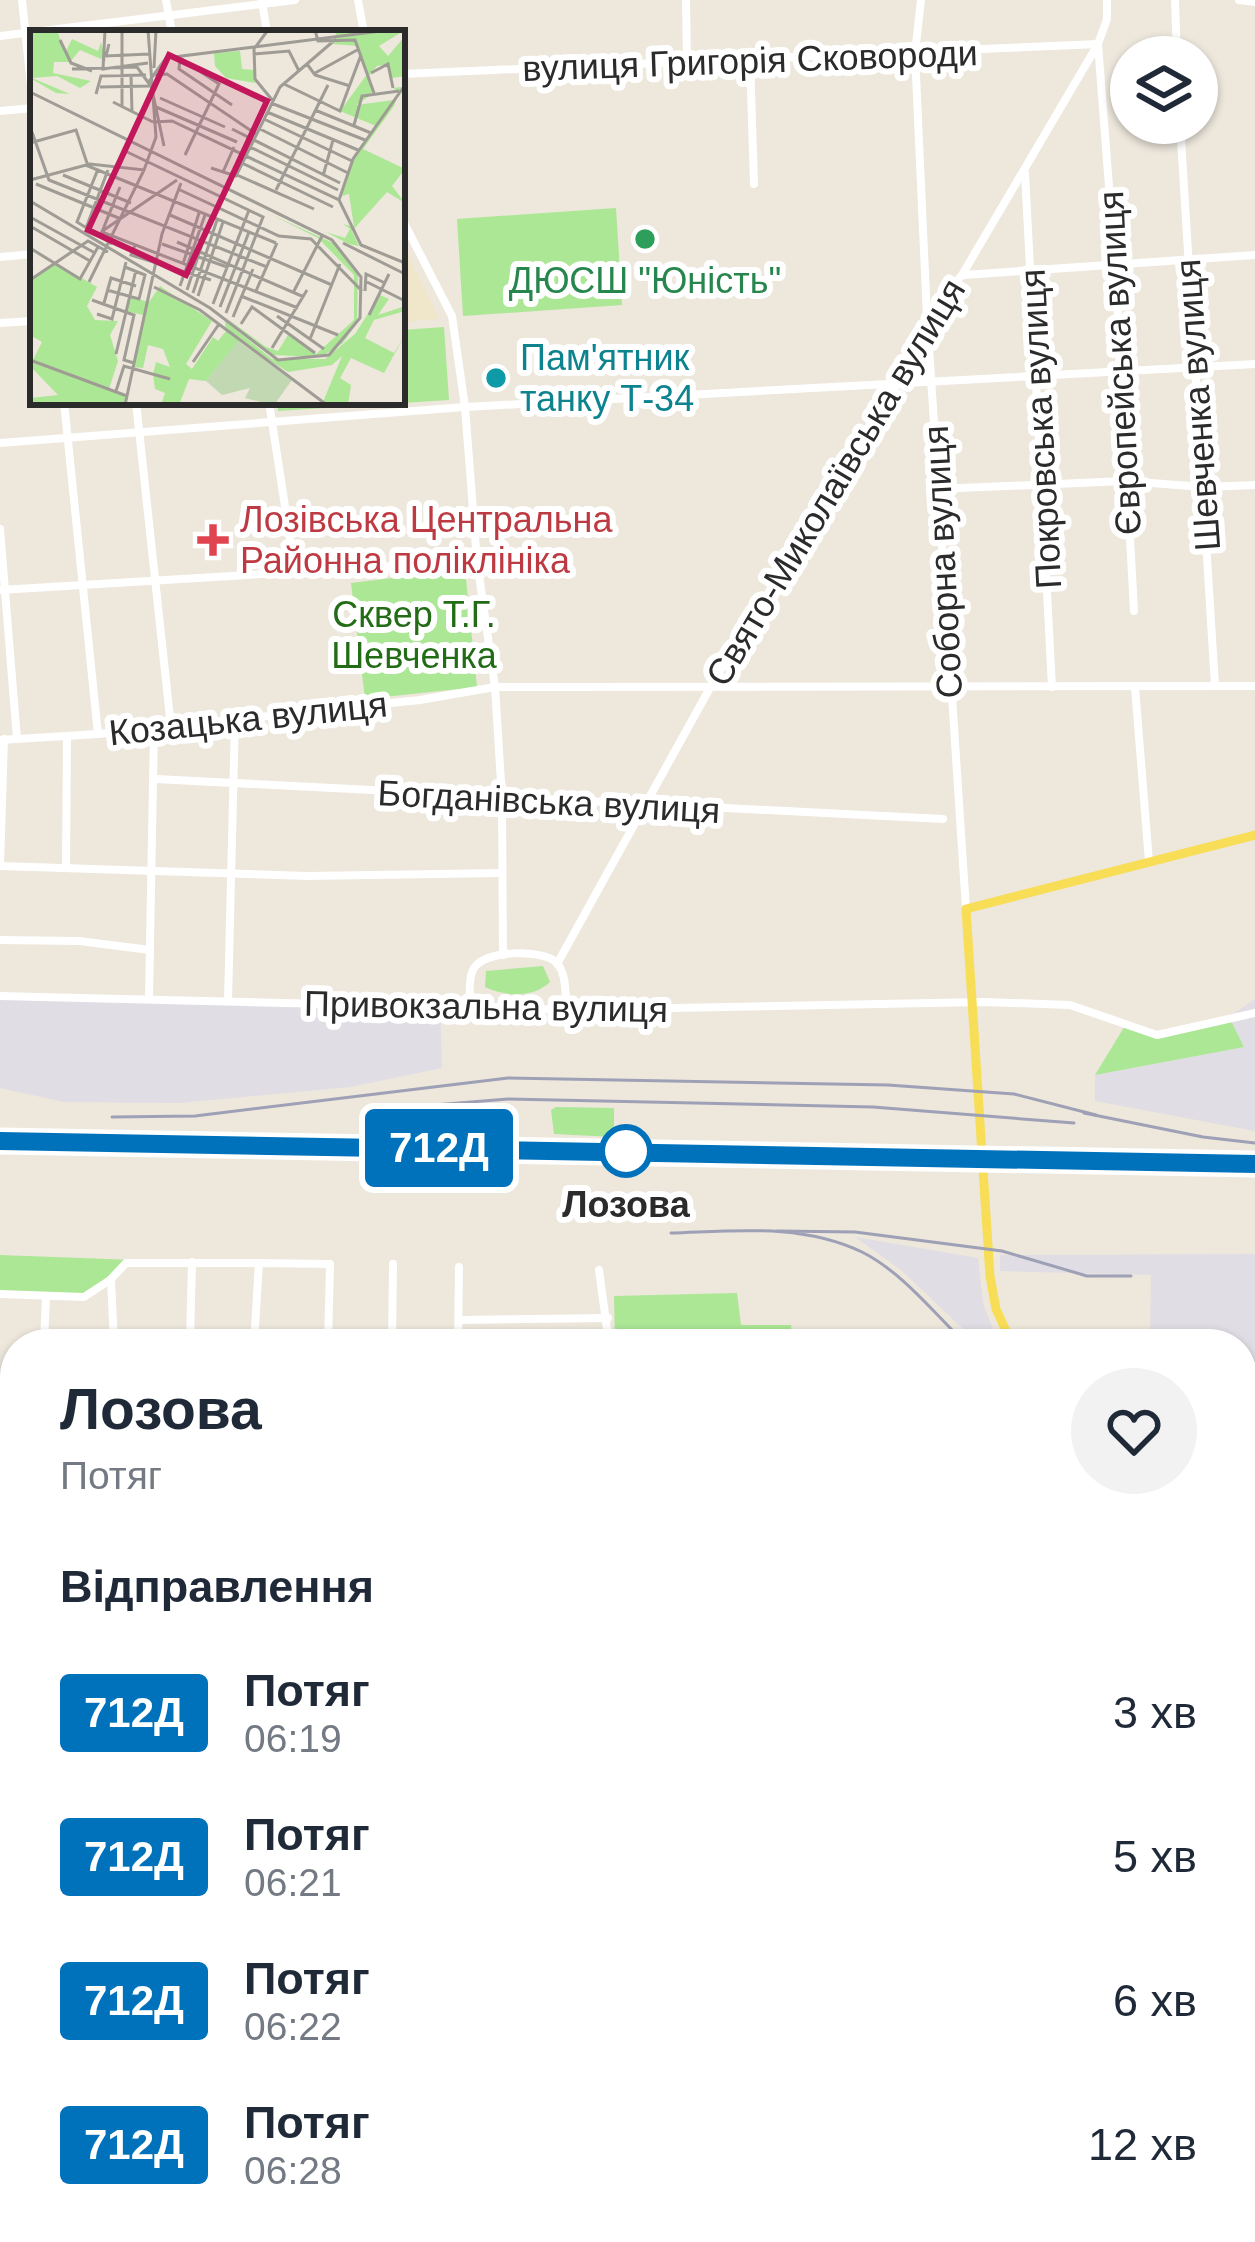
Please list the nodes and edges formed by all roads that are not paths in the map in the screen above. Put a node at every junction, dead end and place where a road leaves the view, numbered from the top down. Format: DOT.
graph roads {
  1 [pos="22,0"];
  2 [pos="166,0"];
  3 [pos="295,0"];
  4 [pos="358,0"];
  5 [pos="686,0"];
  6 [pos="920,0"];
  7 [pos="1107,0"];
  8 [pos="1174,0"];
  9 [pos="1239,0"];
  10 [pos="262,2"];
  11 [pos="1255,2"];
  12 [pos="169,16"];
  13 [pos="51,30"];
  14 [pos="171,30"];
  15 [pos="363,30"];
  16 [pos="26,33"];
  17 [pos="30,33"];
  18 [pos="0,36"];
  19 [pos="1176,36"];
  20 [pos="1098,44"];
  21 [pos="915,53"];
  22 [pos="750,59"];
  23 [pos="687,62"];
  24 [pos="405,74"];
  25 [pos="30,75"];
  26 [pos="30,107"];
  27 [pos="0,111"];
  28 [pos="1181,144"];
  29 [pos="1025,171"];
  30 [pos="754,184"];
  31 [pos="405,225"];
  32 [pos="30,254"];
  33 [pos="1255,255"];
  34 [pos="0,257"];
  35 [pos="1186,260"];
  36 [pos="1115,264"];
  37 [pos="1032,271"];
  38 [pos="962,275"];
  39 [pos="927,317"];
  40 [pos="30,321"];
  41 [pos="0,323"];
  42 [pos="1255,364"];
  43 [pos="1195,367"];
  44 [pos="1119,372"];
  45 [pos="1035,375"];
  46 [pos="932,380"];
  47 [pos="899,381"];
  48 [pos="64,405"];
  49 [pos="136,405"];
  50 [pos="269,405"];
  51 [pos="465,407"];
  52 [pos="272,422"];
  53 [pos="139,433"];
  54 [pos="68,438"];
  55 [pos="0,443"];
  56 [pos="1125,481"];
  57 [pos="1255,484"];
  58 [pos="1042,485"];
  59 [pos="1204,487"];
  60 [pos="937,489"];
  61 [pos="0,529"];
  62 [pos="477,561"];
  63 [pos="295,572"];
  64 [pos="154,580"];
  65 [pos="85,585"];
  66 [pos="3,590"];
  67 [pos="1134,610"];
  68 [pos="711,686"];
  69 [pos="1215,686"];
  70 [pos="1255,686"];
  71 [pos="495,687"];
  72 [pos="1052,687"];
  73 [pos="1135,687"];
  74 [pos="949,688"];
  75 [pos="235,719"];
  76 [pos="171,727"];
  77 [pos="154,728"];
  78 [pos="98,734"];
  79 [pos="67,736"];
  80 [pos="17,739"];
  81 [pos="2,740"];
  82 [pos="155,779"];
  83 [pos="235,783"];
  84 [pos="502,798"];
  85 [pos="644,806"];
  86 [pos="943,819"];
  87 [pos="1255,835"];
  88 [pos="1149,864"];
  89 [pos="0,866"];
  90 [pos="66,867"];
  91 [pos="152,869"];
  92 [pos="233,872"];
  93 [pos="502,873"];
  94 [pos="966,909"];
  95 [pos="0,940"];
  96 [pos="150,950"];
  97 [pos="503,956"];
  98 [pos="557,964"];
  99 [pos="0,996"];
  100 [pos="149,998"];
  101 [pos="227,1001"];
  102 [pos="972,1001"];
  103 [pos="470,1006"];
  104 [pos="567,1009"];
  105 [pos="1255,1013"];
  106 [pos="192,1262"];
  107 [pos="260,1263"];
  108 [pos="393,1264"];
  109 [pos="459,1267"];
  110 [pos="598,1270"];
  111 [pos="111,1279"];
  112 [pos="0,1294"];
  113 [pos="46,1295"];
  114 [pos="608,1318"];
  115 [pos="459,1320"];
  116 [pos="45,1329"];
  117 [pos="113,1329"];
  118 [pos="190,1329"];
  119 [pos="255,1329"];
  120 [pos="328,1329"];
  121 [pos="392,1329"];
  122 [pos="459,1329"];
  123 [pos="608,1329"];
  124 [pos="1005,1329"];
  1 -- 16 [label="street"];
  2 -- 12 [label="street"];
  3 -- 10 [label="street"];
  4 -- 15 [label="street"];
  5 -- 23 [label="street"];
  6 -- 21 [label="street, Соборна вулиця"];
  7 -- 20 [label="street, Свято-Миколаївська вулиця"];
  8 -- 19 [label="street"];
  9 -- 11 [label="street"];
  10 -- 12 [label="street"];
  12 -- 13 [label="street"];
  12 -- 14 [label="street"];
  16 -- 17 [label="street"];
  16 -- 18 [label="street"];
  16 -- 25 [label="street"];
  20 -- 21 [label="street, вулиця Григорія Сковороди"];
  20 -- 29 [label="street, Свято-Миколаївська вулиця"];
  20 -- 36 [label="street, Європейська вулиця"];
  21 -- 22 [label="street, вулиця Григорія Сковороди"];
  21 -- 39 [label="street, Соборна вулиця"];
  22 -- 23 [label="street, вулиця Григорія Сковороди"];
  22 -- 30 [label="street"];
  23 -- 24 [label="street, вулиця Григорія Сковороди"];
  26 -- 27 [label="street"];
  28 -- 35 [label="street, Шевченка вулиця"];
  29 -- 37 [label="street, Покровська вулиця"];
  29 -- 38 [label="street, Свято-Миколаївська вулиця"];
  31 -- 51 [label="street"];
  32 -- 34 [label="street"];
  33 -- 35 [label="street"];
  35 -- 36 [label="street"];
  35 -- 43 [label="street, Шевченка вулиця"];
  36 -- 37 [label="street"];
  36 -- 44 [label="street, Європейська вулиця"];
  37 -- 38 [label="street"];
  37 -- 45 [label="street, Покровська вулиця"];
  38 -- 39 [label="street, Свято-Миколаївська вулиця"];
  39 -- 46 [label="street, Соборна вулиця"];
  39 -- 47 [label="street, Свято-Миколаївська вулиця"];
  40 -- 41 [label="street"];
  42 -- 43 [label="street"];
  43 -- 44 [label="street"];
  43 -- 59 [label="street, Шевченка вулиця"];
  44 -- 45 [label="street"];
  44 -- 56 [label="street, Європейська вулиця"];
  45 -- 46 [label="street"];
  45 -- 58 [label="street, Покровська вулиця"];
  46 -- 47 [label="street"];
  46 -- 60 [label="street, Соборна вулиця"];
  47 -- 51 [label="street"];
  47 -- 68 [label="street, Свято-Миколаївська вулиця"];
  48 -- 54 [label="street"];
  49 -- 53 [label="street"];
  50 -- 52 [label="street"];
  51 -- 52 [label="street"];
  51 -- 62 [label="street"];
  52 -- 53 [label="street"];
  52 -- 63 [label="street"];
  53 -- 54 [label="street"];
  53 -- 64 [label="street"];
  54 -- 55 [label="street"];
  54 -- 65 [label="street"];
  56 -- 58 [label="street"];
  56 -- 59 [label="street"];
  56 -- 67 [label="street, Європейська вулиця"];
  57 -- 59 [label="street"];
  58 -- 60 [label="street"];
  58 -- 72 [label="street, Покровська вулиця"];
  59 -- 69 [label="street, Шевченка вулиця"];
  60 -- 74 [label="street, Соборна вулиця"];
  61 -- 66 [label="street"];
  62 -- 63 [label="street"];
  62 -- 71 [label="street"];
  63 -- 64 [label="street"];
  64 -- 65 [label="street"];
  64 -- 76 [label="street"];
  65 -- 66 [label="street"];
  65 -- 78 [label="street"];
  66 -- 80 [label="street"];
  68 -- 71 [label="street, Козацька вулиця"];
  68 -- 74 [label="street, Козацька вулиця"];
  68 -- 85 [label="street, Свято-Миколаївська вулиця"];
  69 -- 70 [label="street, Козацька вулиця"];
  69 -- 73 [label="street, Козацька вулиця"];
  71 -- 75 [label="street, Козацька вулиця"];
  71 -- 84 [label="street"];
  72 -- 73 [label="street, Козацька вулиця"];
  72 -- 74 [label="street, Козацька вулиця"];
  73 -- 88 [label="street"];
  74 -- 94 [label="street, Соборна вулиця"];
  75 -- 76 [label="street, Козацька вулиця"];
  75 -- 83 [label="street"];
  76 -- 77 [label="street, Козацька вулиця"];
  77 -- 78 [label="street, Козацька вулиця"];
  77 -- 82 [label="street"];
  78 -- 79 [label="street, Козацька вулиця"];
  79 -- 80 [label="street, Козацька вулиця"];
  79 -- 90 [label="street"];
  80 -- 81 [label="street, Козацька вулиця"];
  81 -- 89 [label="street"];
  82 -- 83 [label="street, Богданівська вулиця"];
  82 -- 91 [label="street"];
  83 -- 84 [label="street, Богданівська вулиця"];
  83 -- 92 [label="street"];
  84 -- 85 [label="street, Богданівська вулиця"];
  84 -- 93 [label="street"];
  85 -- 86 [label="street, Богданівська вулиця"];
  85 -- 98 [label="street, Свято-Миколаївська вулиця"];
  87 -- 88 [label="main road"];
  88 -- 94 [label="main road"];
  89 -- 90 [label="street"];
  90 -- 91 [label="street"];
  91 -- 92 [label="street"];
  91 -- 96 [label="street"];
  92 -- 93 [label="street"];
  92 -- 101 [label="street"];
  93 -- 97 [label="street"];
  94 -- 102 [label="main road"];
  95 -- 96 [label="street"];
  96 -- 100 [label="street"];
  97 -- 98 [label="street"];
  97 -- 103 [label="street"];
  98 -- 104 [label="street"];
  99 -- 100 [label="street, Привокзальна вулиця"];
  100 -- 101 [label="street, Привокзальна вулиця"];
  101 -- 103 [label="street, Привокзальна вулиця"];
  102 -- 104 [label="street, Привокзальна вулиця"];
  102 -- 105 [label="street, Привокзальна вулиця"];
  102 -- 124 [label="main road"];
  103 -- 104 [label="street, Привокзальна вулиця"];
  106 -- 107 [label="street"];
  106 -- 111 [label="street"];
  106 -- 118 [label="street"];
  107 -- 119 [label="street"];
  107 -- 120 [label="street"];
  108 -- 121 [label="street"];
  109 -- 115 [label="street"];
  110 -- 114 [label="street"];
  111 -- 113 [label="street"];
  111 -- 117 [label="street"];
  112 -- 113 [label="street"];
  113 -- 116 [label="street"];
  114 -- 115 [label="street"];
  114 -- 123 [label="street"];
  115 -- 122 [label="street"];
}
